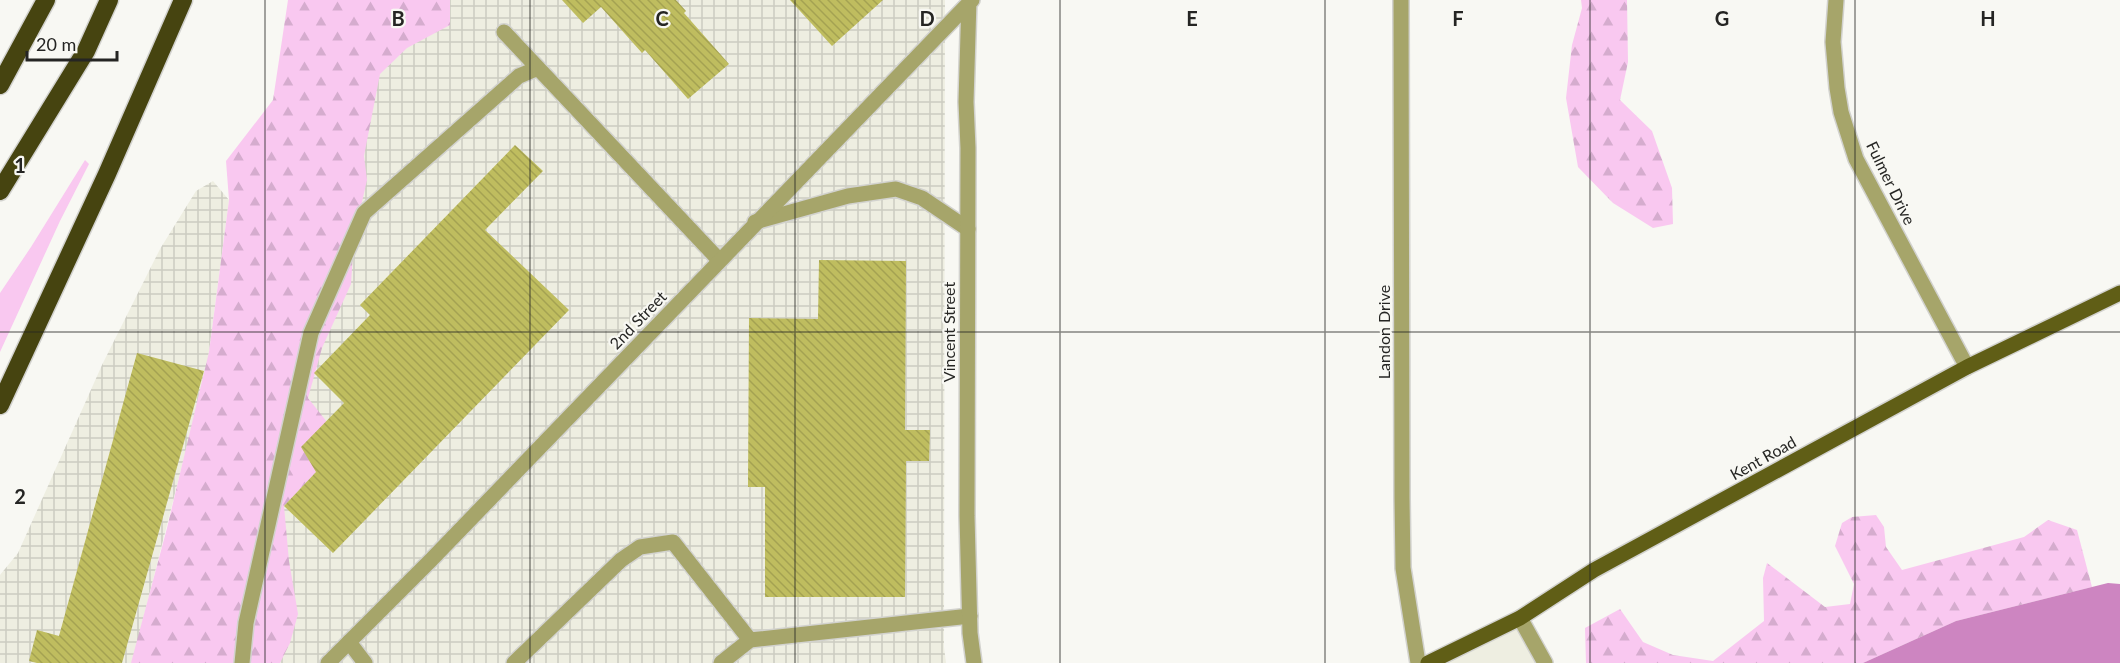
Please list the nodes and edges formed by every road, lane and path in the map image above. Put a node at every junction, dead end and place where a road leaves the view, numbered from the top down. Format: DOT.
graph roads {
  1 [pos="46,0"];
  2 [pos="109,0"];
  3 [pos="183,0"];
  4 [pos="1401,0"];
  5 [pos="1836,0"];
  6 [pos="970,1"];
  7 [pos="504,32"];
  8 [pos="538,68"];
  9 [pos="0,85"];
  10 [pos="0,191"];
  11 [pos="755,222"];
  12 [pos="968,229"];
  13 [pos="719,260"];
  14 [pos="2120,293"];
  15 [pos="1967,367"];
  16 [pos="0,405"];
  17 [pos="970,616"];
  18 [pos="1520,618"];
  19 [pos="750,640"];
  20 [pos="349,642"];
  21 [pos="242,663"];
  22 [pos="328,663"];
  23 [pos="365,663"];
  24 [pos="514,663"];
  25 [pos="721,663"];
  26 [pos="974,663"];
  27 [pos="1418,663"];
  28 [pos="1428,663"];
  29 [pos="1545,663"];
  1 -- 9 [label="highway"];
  2 -- 10 [label="highway"];
  3 -- 16 [label="highway"];
  4 -- 27 [label="street, Landon Drive"];
  5 -- 15 [label="street, Fulmer Drive"];
  6 -- 11 [label="street, 2nd Street"];
  6 -- 12 [label="street, Vincent Street"];
  7 -- 8 [label="street"];
  8 -- 13 [label="street"];
  8 -- 21 [label="street"];
  11 -- 12 [label="street"];
  11 -- 13 [label="street, 2nd Street"];
  12 -- 17 [label="street, Vincent Street"];
  13 -- 20 [label="street, 2nd Street"];
  14 -- 15 [label="main road, Kent Road"];
  15 -- 18 [label="main road, Kent Road"];
  17 -- 19 [label="street"];
  17 -- 26 [label="street, Vincent Street"];
  18 -- 28 [label="main road, Kent Road"];
  18 -- 29 [label="street"];
  19 -- 24 [label="street"];
  19 -- 25 [label="street"];
  20 -- 22 [label="street, 2nd Street"];
  20 -- 23 [label="street"];
}
